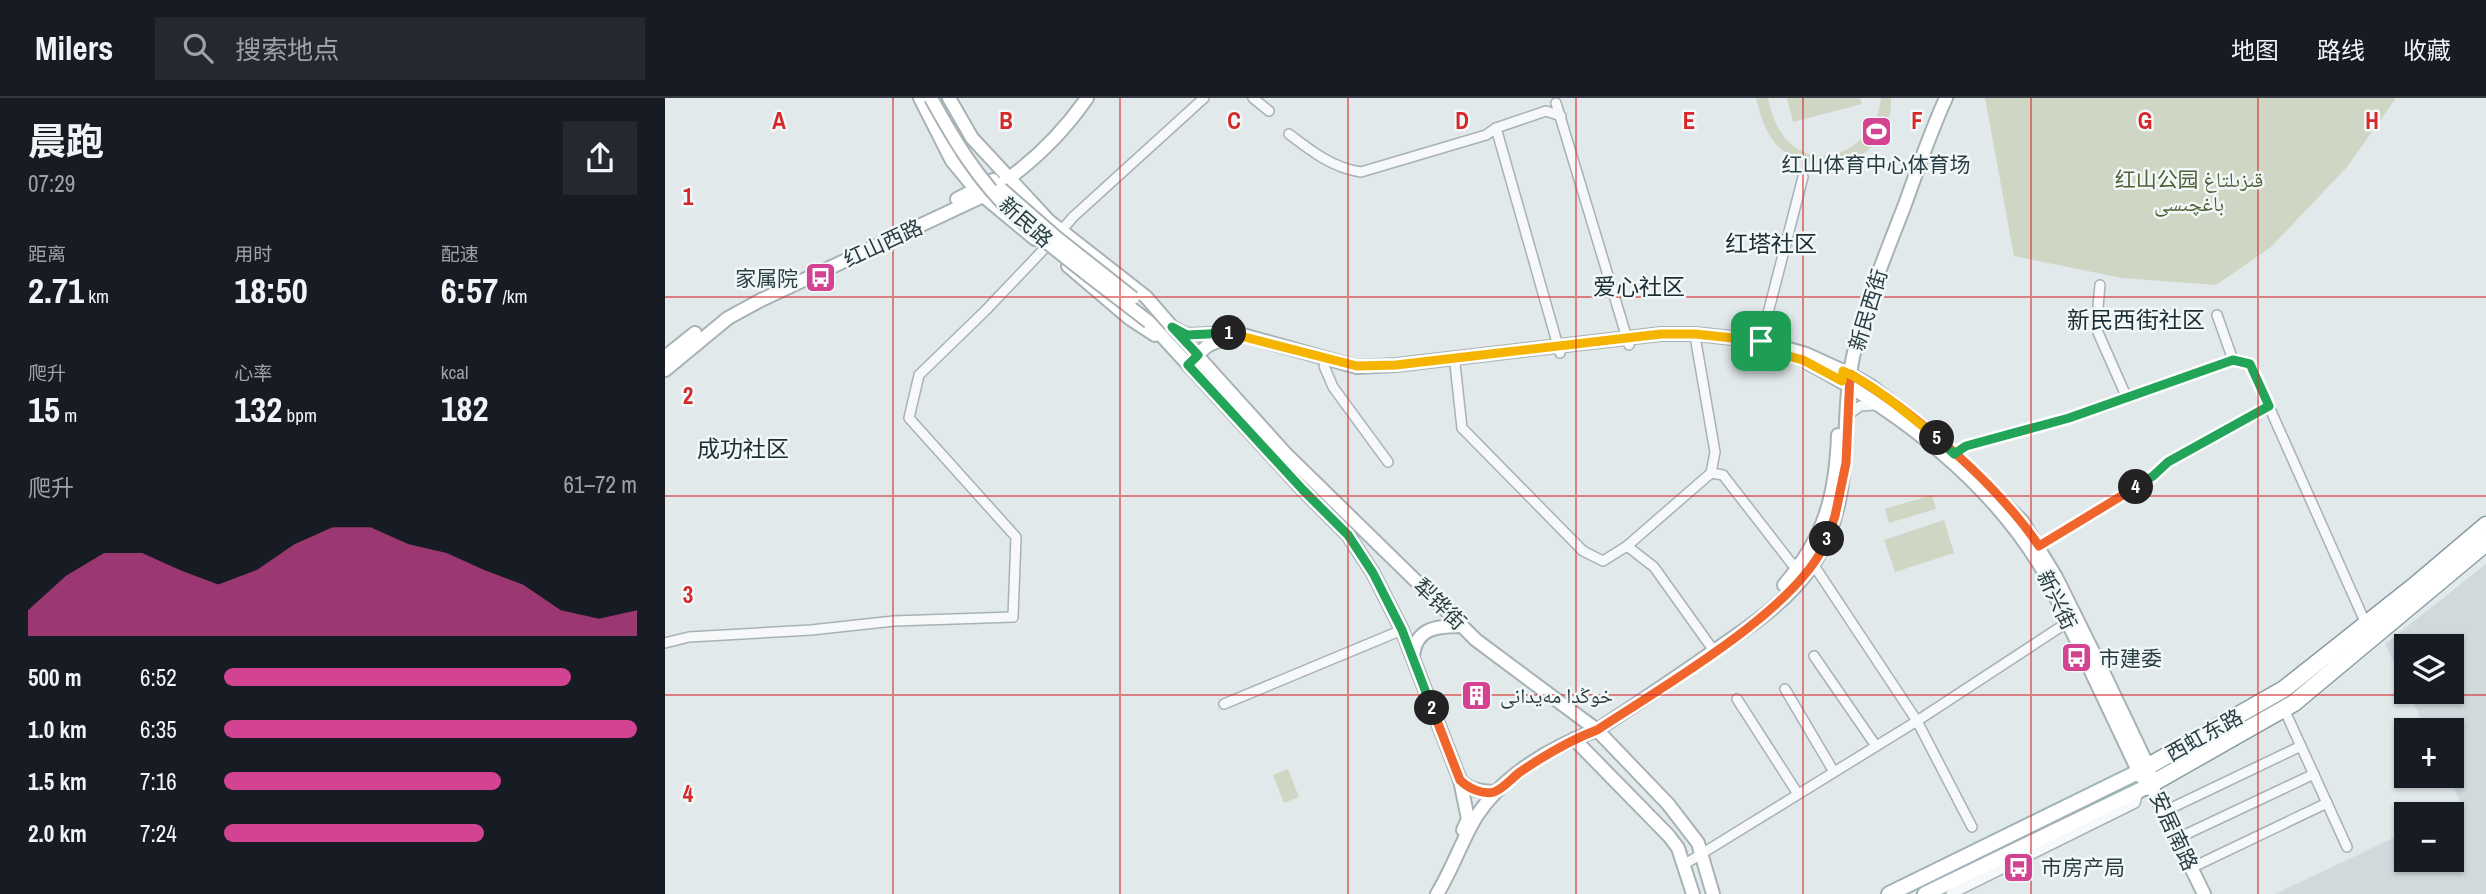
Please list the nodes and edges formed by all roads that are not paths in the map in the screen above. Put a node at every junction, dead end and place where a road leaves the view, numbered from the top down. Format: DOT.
graph roads {
  1 [pos="920,98"];
  2 [pos="931,98"];
  3 [pos="940,98"];
  4 [pos="949,98"];
  5 [pos="1204,98"];
  6 [pos="1253,98"];
  7 [pos="1939,98"];
  8 [pos="1946,98"];
  9 [pos="1079,99"];
  10 [pos="1556,103"];
  11 [pos="1269,111"];
  12 [pos="1561,116"];
  13 [pos="1496,128"];
  14 [pos="1289,134"];
  15 [pos="1006,177"];
  16 [pos="1803,177"];
  17 [pos="980,193"];
  18 [pos="1061,231"];
  19 [pos="1045,247"];
  20 [pos="2100,285"];
  21 [pos="2217,315"];
  22 [pos="1152,319"];
  23 [pos="1172,327"];
  24 [pos="1628,341"];
  25 [pos="1696,342"];
  26 [pos="1760,344"];
  27 [pos="1170,345"];
  28 [pos="1559,350"];
  29 [pos="1198,355"];
  30 [pos="665,357"];
  31 [pos="2233,360"];
  32 [pos="1455,364"];
  33 [pos="1188,365"];
  34 [pos="1324,366"];
  35 [pos="665,370"];
  36 [pos="1846,378"];
  37 [pos="2127,398"];
  38 [pos="1878,404"];
  39 [pos="2269,406"];
  40 [pos="1847,416"];
  41 [pos="1954,454"];
  42 [pos="1388,462"];
  43 [pos="1711,473"];
  44 [pos="2486,525"];
  45 [pos="2486,542"];
  46 [pos="1627,546"];
  47 [pos="2039,546"];
  48 [pos="1808,564"];
  49 [pos="2068,622"];
  50 [pos="2366,624"];
  51 [pos="1462,626"];
  52 [pos="1402,630"];
  53 [pos="665,643"];
  54 [pos="1712,649"];
  55 [pos="1814,656"];
  56 [pos="1413,658"];
  57 [pos="1785,689"];
  58 [pos="1737,699"];
  59 [pos="1224,704"];
  60 [pos="2284,709"];
  61 [pos="1917,721"];
  62 [pos="1593,728"];
  63 [pos="1574,738"];
  64 [pos="1876,746"];
  65 [pos="2301,746"];
  66 [pos="2143,769"];
  67 [pos="1834,772"];
  68 [pos="2314,774"];
  69 [pos="1460,780"];
  70 [pos="2145,788"];
  71 [pos="1495,792"];
  72 [pos="1798,794"];
  73 [pos="2327,803"];
  74 [pos="2163,812"];
  75 [pos="1972,827"];
  76 [pos="2176,839"];
  77 [pos="2347,847"];
  78 [pos="1702,854"];
  79 [pos="1685,864"];
  80 [pos="2191,868"];
  81 [pos="1429,894"];
  82 [pos="1437,894"];
  83 [pos="1693,894"];
  84 [pos="1713,894"];
  85 [pos="1889,894"];
  86 [pos="1926,894"];
  87 [pos="1951,894"];
  88 [pos="2197,894"];
  89 [pos="2204,894"];
  1 -- 17 [label="main road"];
  2 -- 22 [label="main road, 新民路, bridge"];
  3 -- 22 [label="main road, 新民路, bridge"];
  4 -- 15 [label="main road"];
  5 -- 18 [label="street"];
  6 -- 11 [label="street"];
  7 -- 36 [label="main road, 新民西街"];
  8 -- 36 [label="main road, 新民西街"];
  9 -- 15 [label="main road, 红山西路"];
  10 -- 12 [label="street"];
  12 -- 13 [label="street"];
  12 -- 24 [label="street"];
  13 -- 14 [label="street"];
  13 -- 28 [label="street"];
  15 -- 17 [label="main road, 红山西路"];
  15 -- 18 [label="main road"];
  16 -- 26 [label="street"];
  17 -- 19 [label="main road"];
  17 -- 30 [label="main road, 红山西路"];
  17 -- 35 [label="main road, 红山西路"];
  18 -- 23 [label="main road"];
  19 -- 27 [label="main road"];
  19 -- 53 [label="street"];
  20 -- 37 [label="street"];
  21 -- 31 [label="street"];
  22 -- 23 [label="main road, 犁铧街"];
  22 -- 27 [label="main road, 犁铧街"];
  23 -- 28 [label="main road, 新兴街"];
  23 -- 29 [label="main road, 犁铧街"];
  24 -- 25 [label="main road, 新兴街"];
  24 -- 26 [label="main road, 新兴街"];
  24 -- 28 [label="main road, 新兴街"];
  25 -- 26 [label="main road, 新兴街"];
  25 -- 43 [label="street"];
  26 -- 36 [label="main road, 新兴街"];
  27 -- 33 [label="main road, 犁铧街"];
  28 -- 32 [label="main road, 新兴街"];
  29 -- 33 [label="main road, 新兴街"];
  29 -- 34 [label="main road, 新兴街"];
  29 -- 51 [label="main road, 犁铧街"];
  31 -- 37 [label="street"];
  31 -- 39 [label="street"];
  32 -- 34 [label="main road, 新兴街"];
  32 -- 46 [label="street"];
  33 -- 52 [label="main road, 犁铧街"];
  34 -- 42 [label="street"];
  36 -- 38 [label="main road, 新兴街"];
  36 -- 40 [label="main road, 新民西街"];
  36 -- 41 [label="main road, 新兴街"];
  36 -- 48 [label="main road, 新民西街"];
  37 -- 41 [label="street"];
  38 -- 40 [label="street"];
  38 -- 49 [label="main road, 新兴街"];
  39 -- 47 [label="street"];
  39 -- 50 [label="street"];
  40 -- 48 [label="main road, 新民西街"];
  41 -- 47 [label="main road, 新兴街"];
  43 -- 46 [label="street"];
  43 -- 48 [label="street"];
  44 -- 50 [label="highway, 西虹东路"];
  45 -- 60 [label="highway, 西虹东路"];
  46 -- 54 [label="street"];
  47 -- 66 [label="main road, 新兴街"];
  48 -- 54 [label="main road, 新民西街"];
  48 -- 61 [label="street"];
  49 -- 61 [label="street"];
  49 -- 66 [label="main road, 新兴街"];
  50 -- 66 [label="highway, 西虹东路"];
  51 -- 56 [label="main road"];
  51 -- 62 [label="main road, 犁铧街"];
  52 -- 56 [label="main road, 犁铧街"];
  52 -- 59 [label="street"];
  54 -- 62 [label="main road, 新民西街"];
  55 -- 64 [label="street"];
  56 -- 69 [label="main road, 犁铧街"];
  57 -- 67 [label="street"];
  58 -- 72 [label="street"];
  60 -- 65 [label="street"];
  60 -- 70 [label="highway, 西虹东路"];
  61 -- 64 [label="street"];
  61 -- 75 [label="street"];
  62 -- 63 [label="main road, 新民西街"];
  62 -- 78 [label="main road, 犁铧街"];
  63 -- 71 [label="main road, 新民西街"];
  63 -- 79 [label="main road"];
  64 -- 67 [label="street"];
  65 -- 68 [label="street"];
  65 -- 74 [label="street"];
  66 -- 70 [label="main road, 安居南路"];
  66 -- 85 [label="main road, 西虹东路"];
  67 -- 72 [label="street"];
  68 -- 73 [label="street"];
  68 -- 76 [label="street"];
  69 -- 71 [label="main road"];
  69 -- 81 [label="main road, 犁铧街"];
  70 -- 74 [label="main road, 安居南路"];
  70 -- 86 [label="main road, 西虹东路"];
  70 -- 87 [label="street"];
  70 -- 88 [label="main road, 安居南路"];
  71 -- 82 [label="main road, 新民西街"];
  72 -- 78 [label="street"];
  73 -- 77 [label="street"];
  73 -- 80 [label="street"];
  74 -- 76 [label="main road, 安居南路"];
  76 -- 80 [label="main road, 安居南路"];
  78 -- 79 [label="street"];
  78 -- 84 [label="main road, 犁铧街"];
  79 -- 83 [label="main road"];
  80 -- 89 [label="main road, 安居南路"];
}
